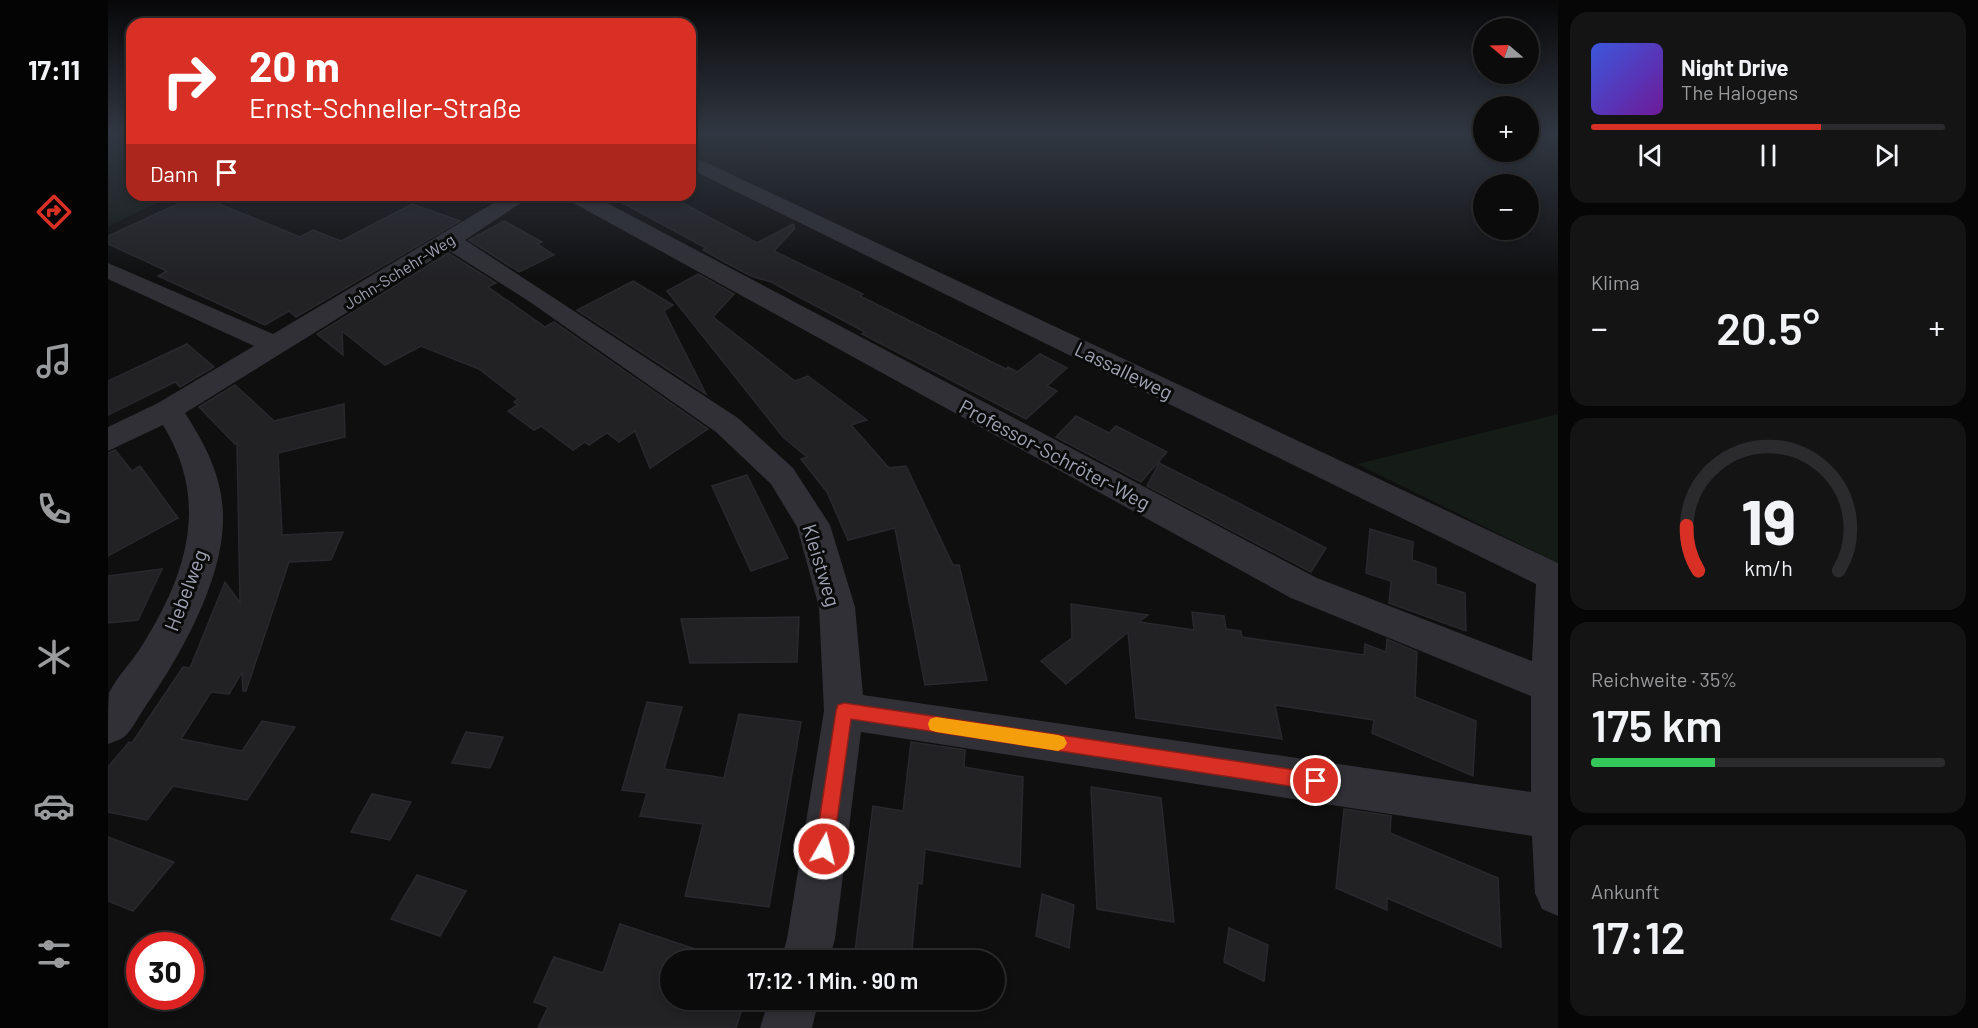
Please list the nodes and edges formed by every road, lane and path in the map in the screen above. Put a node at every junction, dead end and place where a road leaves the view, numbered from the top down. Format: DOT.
graph roads {
  1 [pos="734,182"];
  2 [pos="512,201"];
  3 [pos="587,201"];
  4 [pos="448,240"];
  5 [pos="108,270"];
  6 [pos="275,345"];
  7 [pos="168,410"];
  8 [pos="108,440"];
  9 [pos="1556,578"];
  10 [pos="1548,685"];
  11 [pos="844,711"];
  12 [pos="108,725"];
  13 [pos="1552,817"];
  14 [pos="1558,893"];
  15 [pos="808,950"];
  16 [pos="791,1010"];
  17 [pos="786,1028"];
  1 -- 9 [label="street, Lassalleweg"];
  2 -- 4 [label="street, John-Schehr-Weg"];
  3 -- 10 [label="street, Professor-Schröter-Weg"];
  4 -- 6 [label="street, John-Schehr-Weg"];
  4 -- 11 [label="street, Kleistweg"];
  5 -- 6 [label="street"];
  6 -- 7 [label="street, John-Schehr-Weg"];
  7 -- 8 [label="street, John-Schehr-Weg"];
  7 -- 12 [label="street, Hebelweg"];
  9 -- 10 [label="street"];
  10 -- 13 [label="street"];
  11 -- 13 [label="street"];
  11 -- 15 [label="street, Kleistweg"];
  13 -- 14 [label="street"];
  16 -- 17 [label="street"];
}
